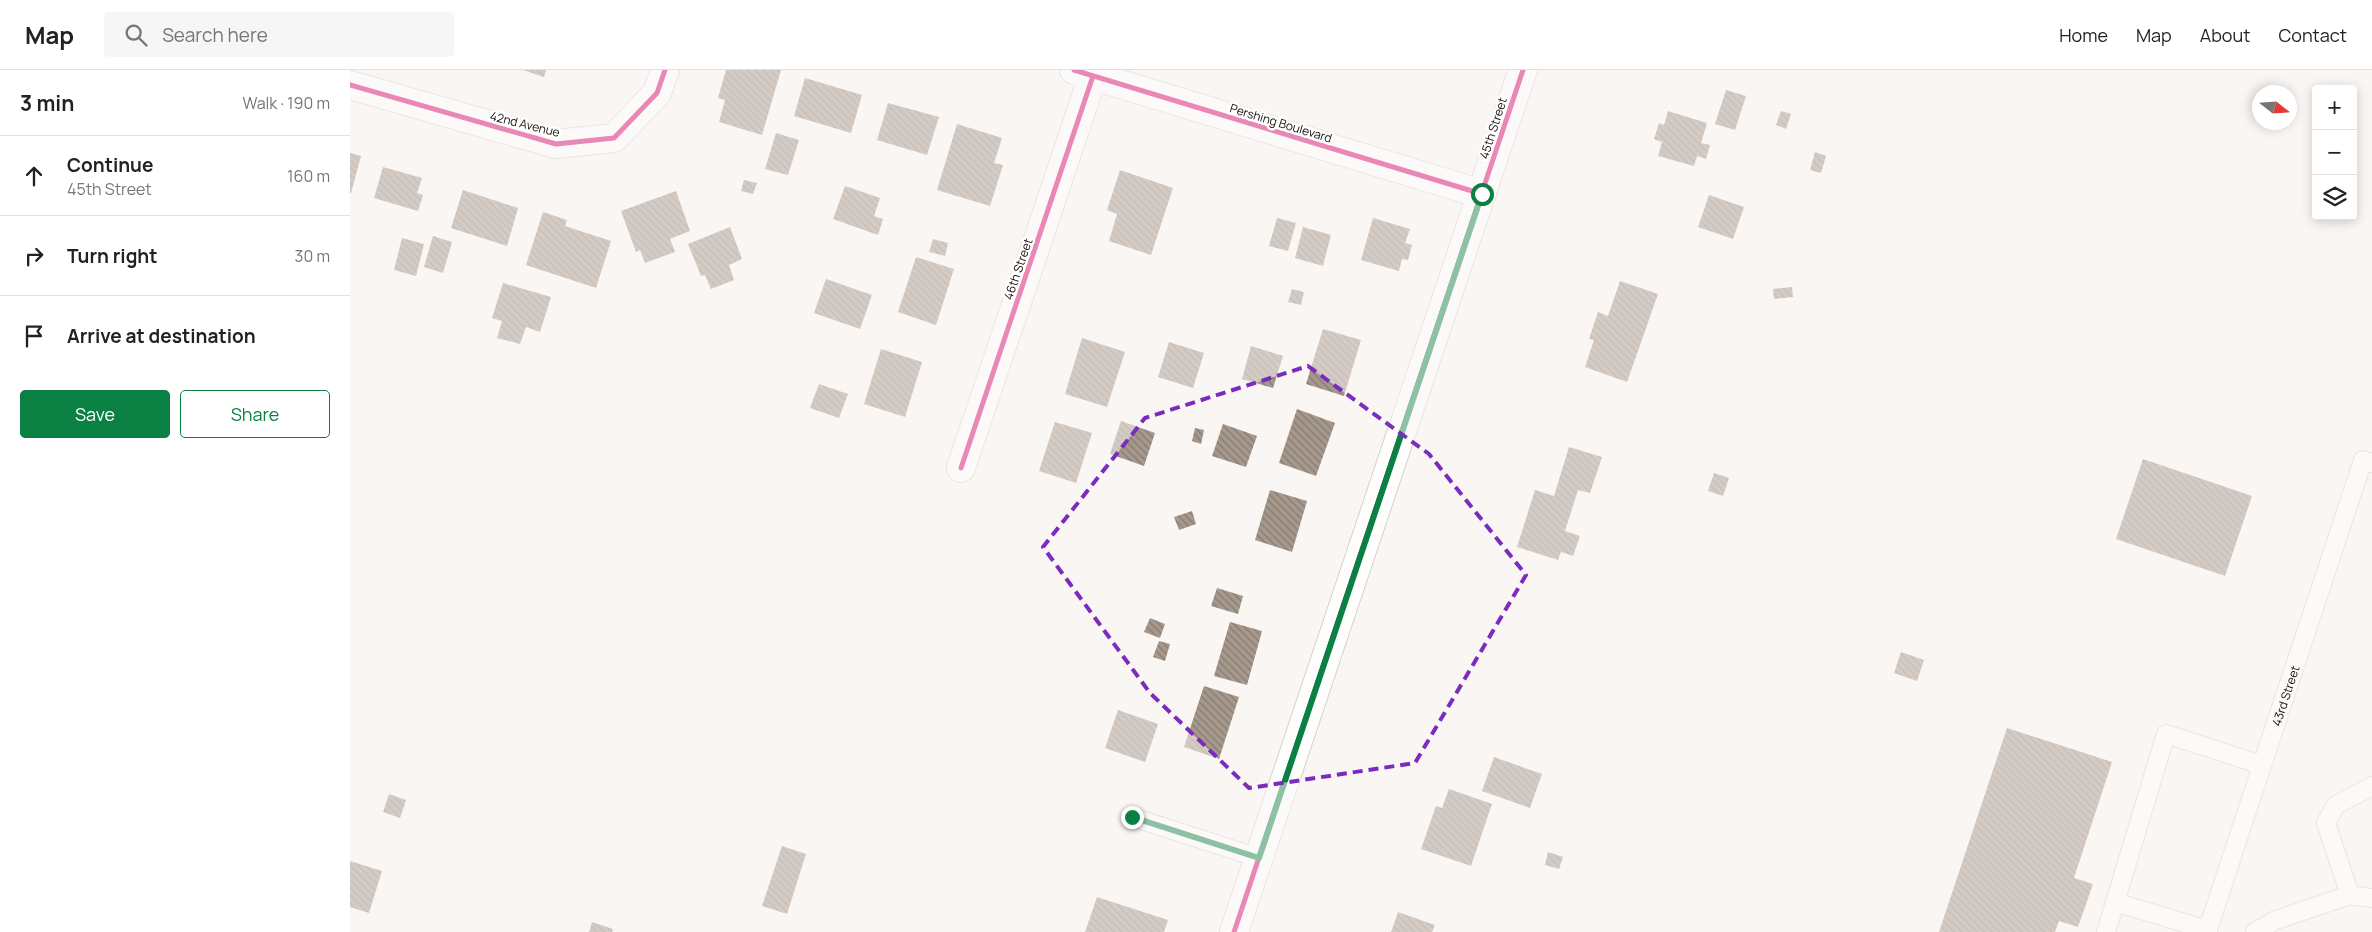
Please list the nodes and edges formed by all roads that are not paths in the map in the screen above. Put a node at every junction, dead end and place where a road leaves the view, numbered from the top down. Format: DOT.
graph roads {
  1 [pos="665,70"];
  2 [pos="1523,70"];
  3 [pos="1084,73"];
  4 [pos="350,85"];
  5 [pos="1482,194"];
  6 [pos="2367,461"];
  7 [pos="961,468"];
  8 [pos="2262,764"];
  9 [pos="2372,786"];
  10 [pos="1132,817"];
  11 [pos="1259,858"];
  12 [pos="2350,895"];
  13 [pos="2372,898"];
  14 [pos="2115,902"];
  15 [pos="2208,931"];
  16 [pos="1234,932"];
  17 [pos="2106,932"];
  18 [pos="2255,932"];
  1 -- 4 [label="street, 42nd Avenue"];
  2 -- 5 [label="street, 45th Street"];
  3 -- 5 [label="street, Pershing Boulevard"];
  3 -- 7 [label="street, 46th Street"];
  5 -- 11 [label="street, 45th Street"];
  6 -- 8 [label="lane, 43rd Street"];
  8 -- 14 [label="lane"];
  8 -- 15 [label="lane, 43rd Street"];
  9 -- 12 [label="lane"];
  10 -- 11 [label="lane"];
  11 -- 16 [label="street, 45th Street"];
  12 -- 13 [label="lane"];
  12 -- 18 [label="lane"];
  14 -- 15 [label="lane"];
  14 -- 17 [label="lane"];
}
